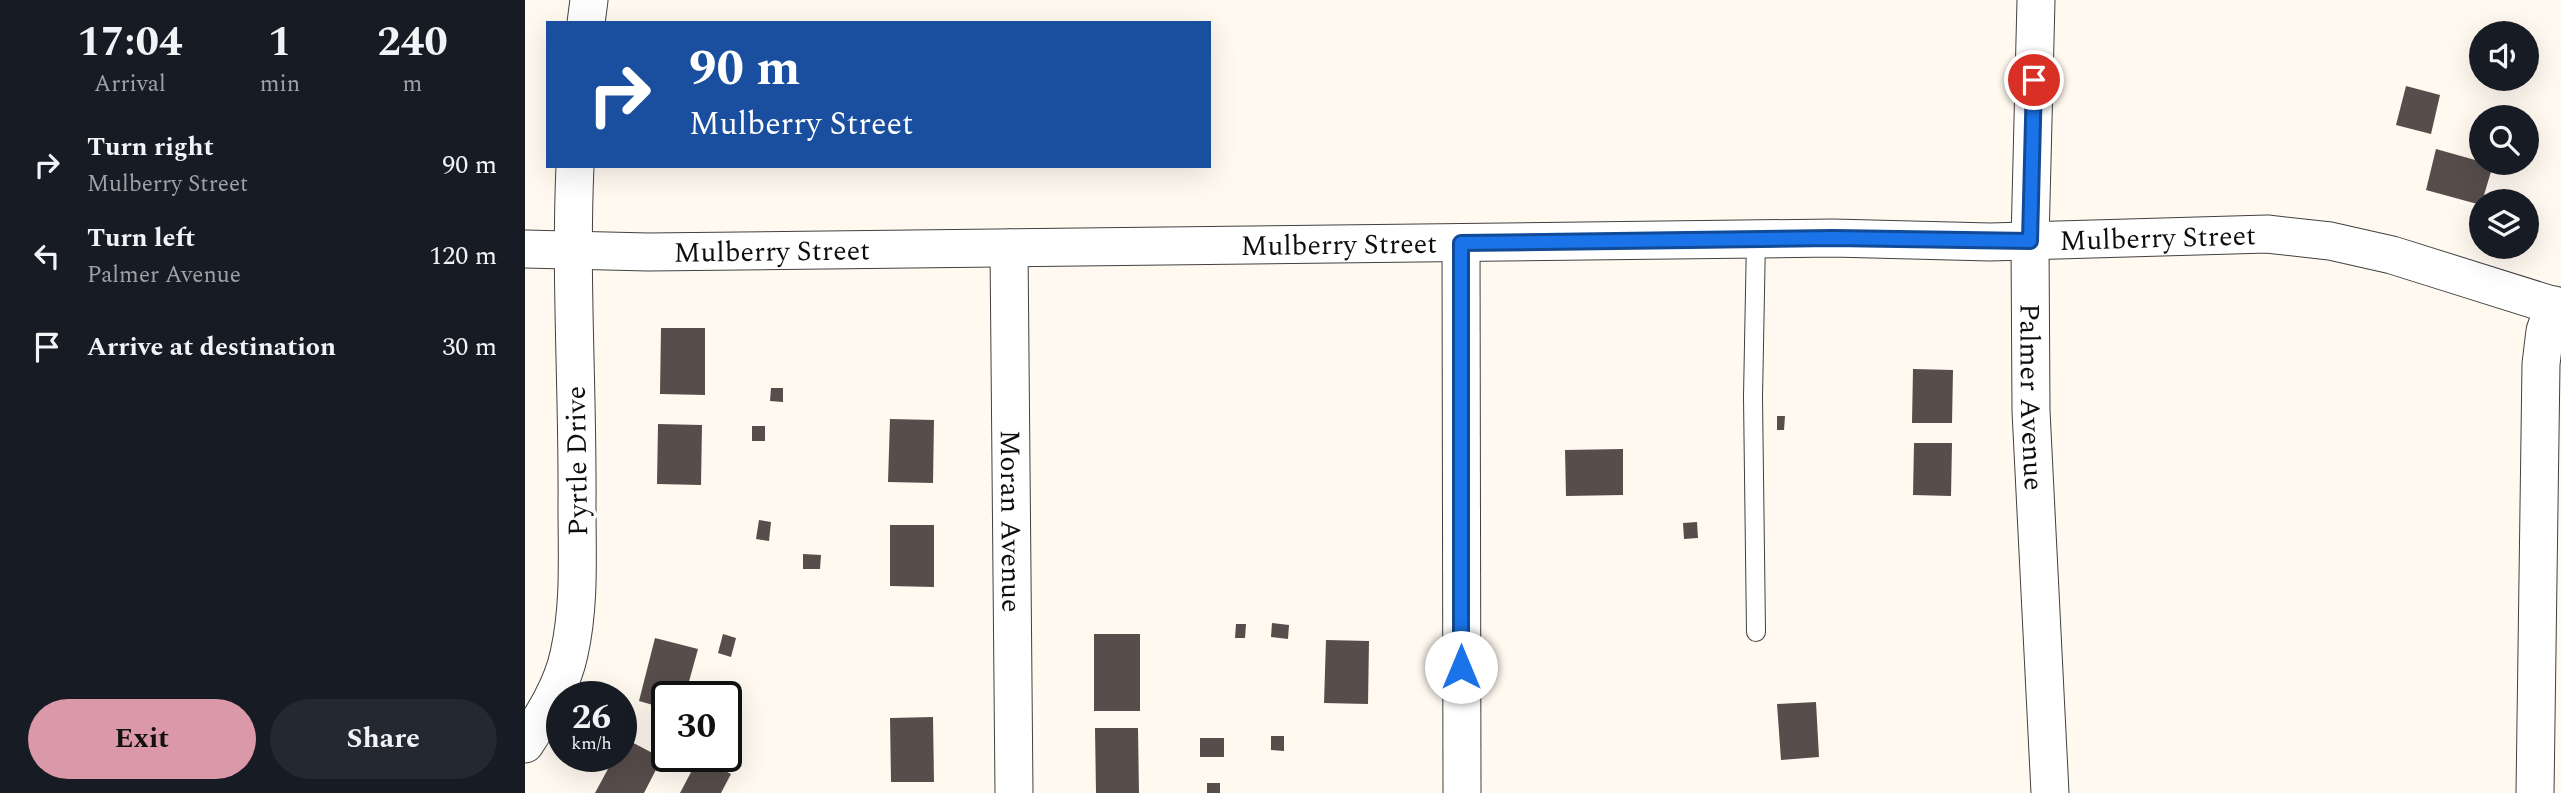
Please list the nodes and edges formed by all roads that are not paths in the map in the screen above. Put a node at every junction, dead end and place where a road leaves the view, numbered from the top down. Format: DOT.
graph roads {
  1 [pos="589,0"];
  2 [pos="2036,0"];
  3 [pos="586,21"];
  4 [pos="575,168"];
  5 [pos="1756,239"];
  6 [pos="2030,241"];
  7 [pos="1461,243"];
  8 [pos="1009,248"];
  9 [pos="525,249"];
  10 [pos="571,250"];
  11 [pos="2557,306"];
  12 [pos="1756,632"];
  13 [pos="525,744"];
  14 [pos="1014,793"];
  15 [pos="1462,793"];
  16 [pos="2050,793"];
  17 [pos="2535,793"];
  1 -- 3 [label="street"];
  2 -- 6 [label="street, Palmer Avenue"];
  4 -- 10 [label="street, Pyrtle Drive"];
  5 -- 6 [label="street, Mulberry Street"];
  5 -- 7 [label="street, Mulberry Street"];
  5 -- 12 [label="lane"];
  6 -- 11 [label="street, Mulberry Street"];
  6 -- 16 [label="street, Palmer Avenue"];
  7 -- 8 [label="street, Mulberry Street"];
  7 -- 15 [label="street"];
  8 -- 10 [label="street, Mulberry Street"];
  8 -- 14 [label="street, Moran Avenue"];
  9 -- 10 [label="street, Mulberry Street"];
  10 -- 13 [label="street, Pyrtle Drive"];
  11 -- 17 [label="street"];
}
